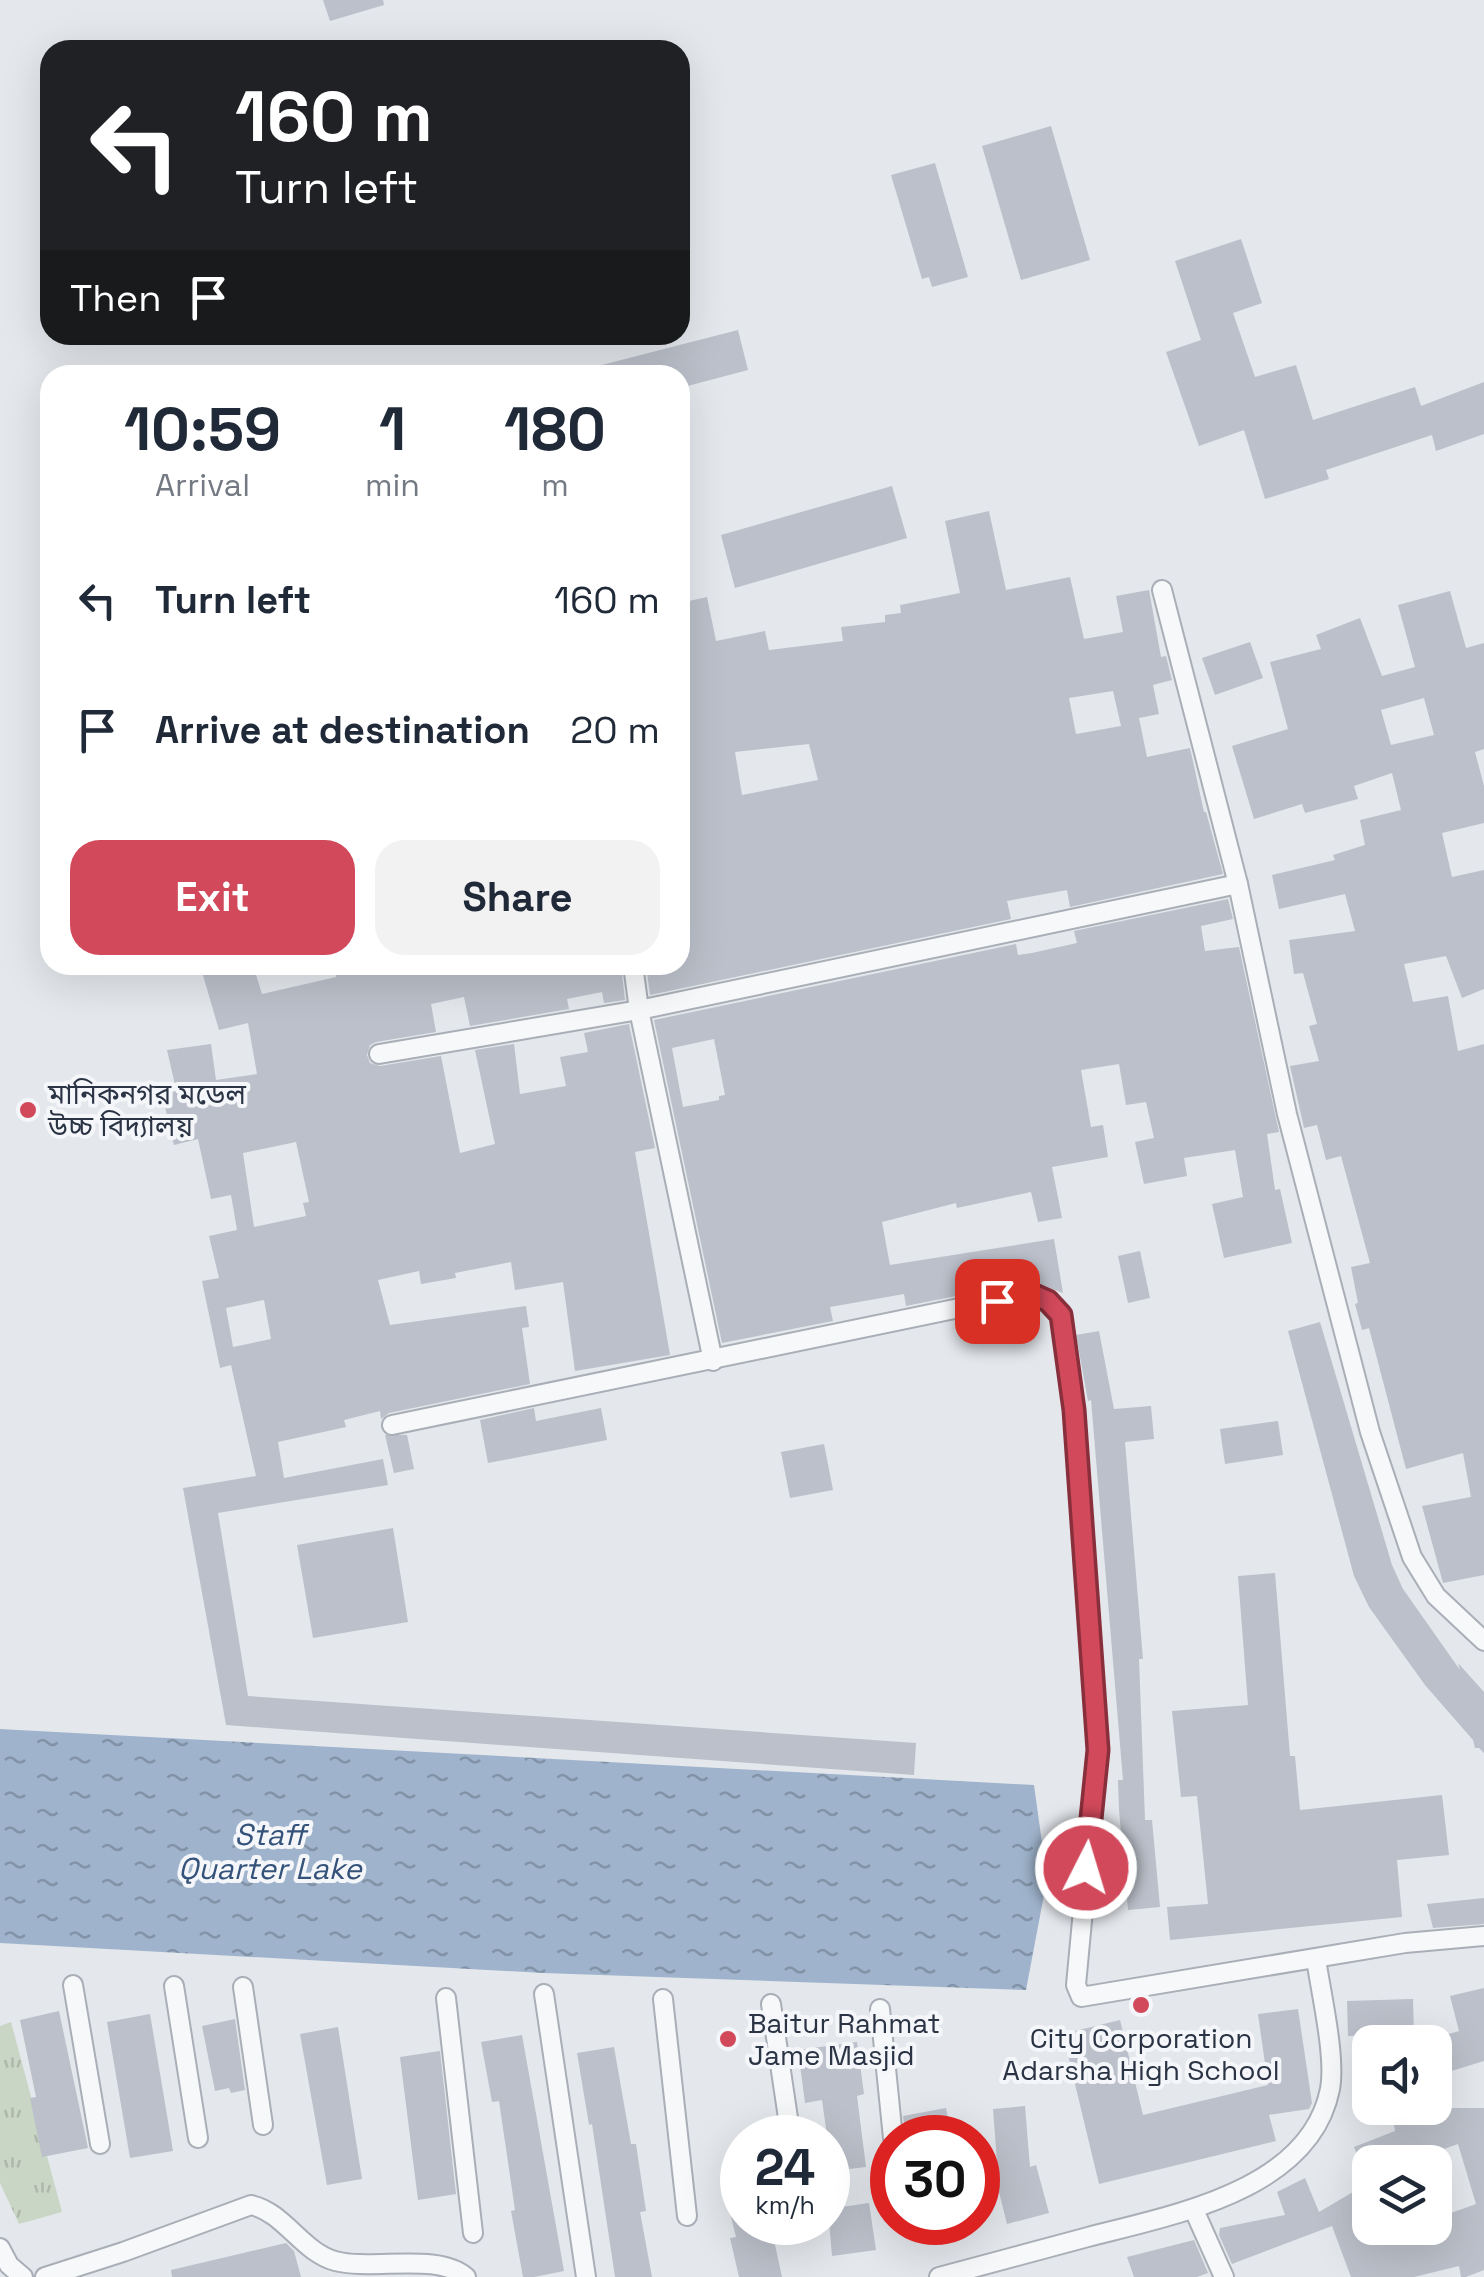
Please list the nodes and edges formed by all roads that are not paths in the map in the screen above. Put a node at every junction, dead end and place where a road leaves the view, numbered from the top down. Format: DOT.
graph roads {
  1 [pos="1162,590"];
  2 [pos="1238,884"];
  3 [pos="634,975"];
  4 [pos="639,1010"];
  5 [pos="379,1054"];
  6 [pos="713,1360"];
  7 [pos="392,1425"];
  8 [pos="1476,1624"];
  9 [pos="1484,1641"];
  10 [pos="1484,1936"];
  11 [pos="1316,1959"];
  12 [pos="74,1985"];
  13 [pos="174,1986"];
  14 [pos="243,1986"];
  15 [pos="544,1994"];
  16 [pos="446,1998"];
  17 [pos="663,1999"];
  18 [pos="771,2004"];
  19 [pos="880,2009"];
  20 [pos="788,2115"];
  21 [pos="891,2115"];
  22 [pos="263,2126"];
  23 [pos="198,2138"];
  24 [pos="100,2144"];
  25 [pos="1194,2210"];
  26 [pos="688,2216"];
  27 [pos="473,2233"];
  28 [pos="0,2248"];
  29 [pos="432,2271"];
  30 [pos="22,2277"];
  31 [pos="44,2277"];
  32 [pos="466,2277"];
  33 [pos="586,2277"];
  34 [pos="939,2277"];
  35 [pos="1224,2277"];
  1 -- 2 [label="street"];
  2 -- 4 [label="street"];
  2 -- 8 [label="street"];
  3 -- 4 [label="street"];
  4 -- 5 [label="street"];
  4 -- 6 [label="street"];
  6 -- 7 [label="street"];
  6 -- 11 [label="street"];
  8 -- 9 [label="street"];
  10 -- 11 [label="street"];
  11 -- 25 [label="street"];
  12 -- 24 [label="street"];
  13 -- 23 [label="street"];
  14 -- 22 [label="street"];
  15 -- 33 [label="street"];
  16 -- 27 [label="street"];
  17 -- 26 [label="street"];
  18 -- 20 [label="street"];
  19 -- 21 [label="street"];
  25 -- 34 [label="street"];
  25 -- 35 [label="street"];
  28 -- 30 [label="street"];
  29 -- 31 [label="street"];
  29 -- 32 [label="street"];
}
